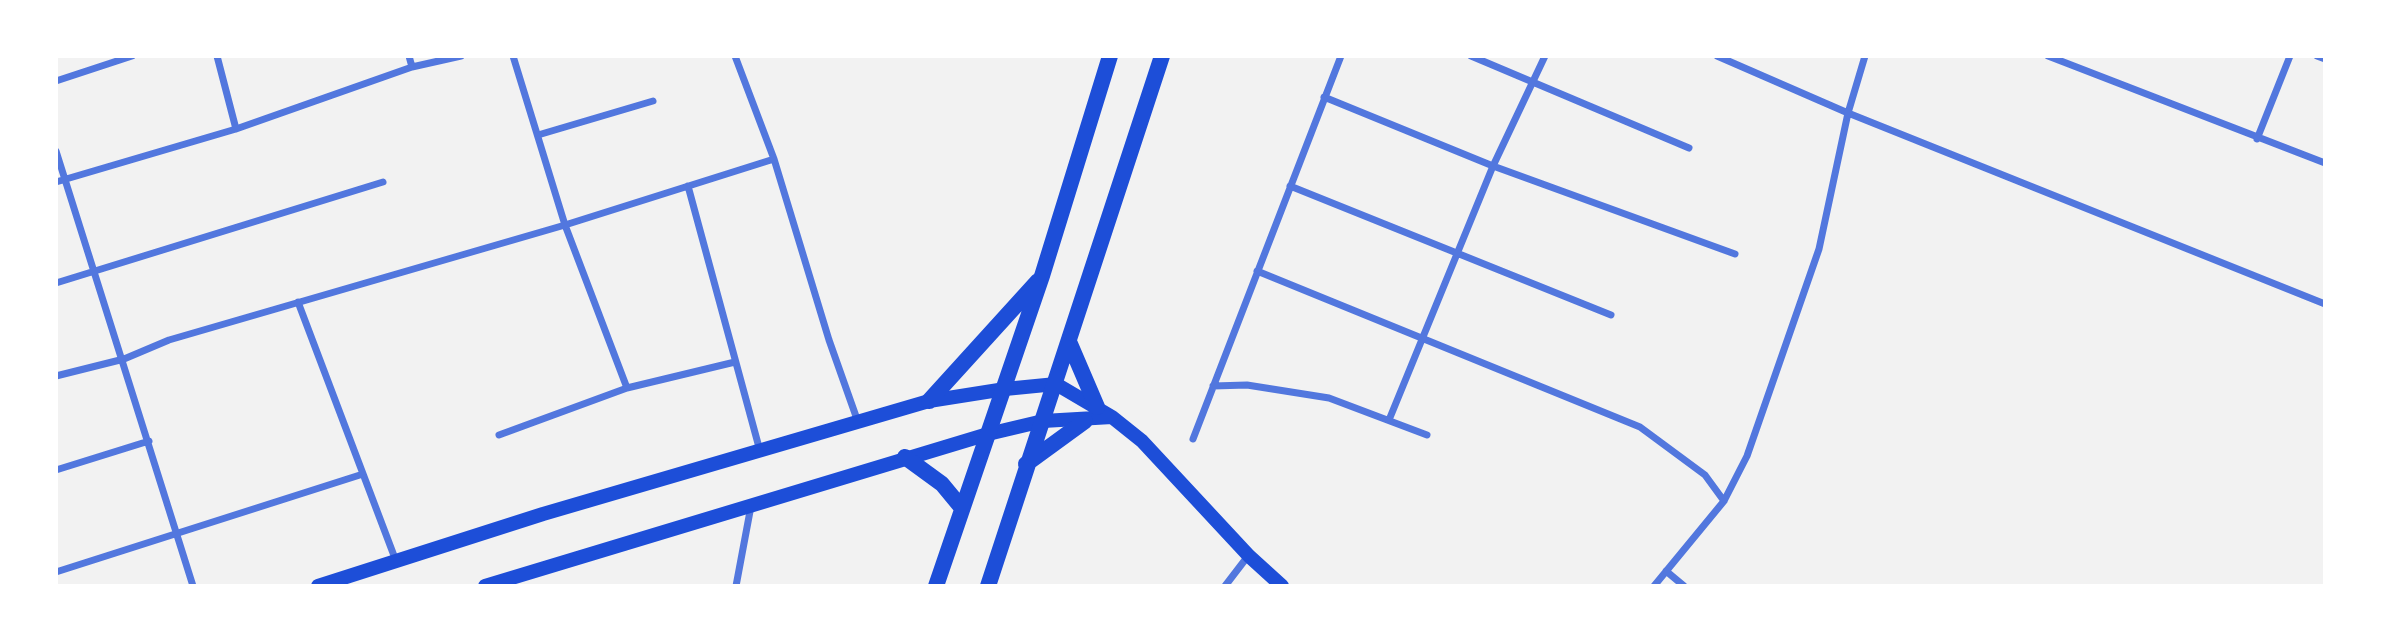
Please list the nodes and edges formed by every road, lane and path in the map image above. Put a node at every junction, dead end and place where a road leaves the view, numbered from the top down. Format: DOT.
graph roads {
  1 [pos="132,56"];
  2 [pos="217,56"];
  3 [pos="409,56"];
  4 [pos="461,56"];
  5 [pos="513,56"];
  6 [pos="735,56"];
  7 [pos="1110,56"];
  8 [pos="1162,56"];
  9 [pos="1341,56"];
  10 [pos="1471,56"];
  11 [pos="1545,56"];
  12 [pos="1717,56"];
  13 [pos="1865,56"];
  14 [pos="2048,56"];
  15 [pos="2290,56"];
  16 [pos="2317,56"];
  17 [pos="2325,59"];
  18 [pos="412,67"];
  19 [pos="56,81"];
  20 [pos="1533,81"];
  21 [pos="1324,97"];
  22 [pos="653,101"];
  23 [pos="1847,113"];
  24 [pos="236,129"];
  25 [pos="538,135"];
  26 [pos="2257,139"];
  27 [pos="1689,148"];
  28 [pos="56,150"];
  29 [pos="774,159"];
  30 [pos="2325,163"];
  31 [pos="1493,166"];
  32 [pos="66,179"];
  33 [pos="56,182"];
  34 [pos="383,182"];
  35 [pos="688,186"];
  36 [pos="1290,186"];
  37 [pos="565,225"];
  38 [pos="1457,254"];
  39 [pos="1735,254"];
  40 [pos="1257,271"];
  41 [pos="94,272"];
  42 [pos="1042,276"];
  43 [pos="56,283"];
  44 [pos="298,302"];
  45 [pos="2325,304"];
  46 [pos="1611,315"];
  47 [pos="1422,340"];
  48 [pos="1070,344"];
  49 [pos="124,359"];
  50 [pos="736,362"];
  51 [pos="56,376"];
  52 [pos="1056,384"];
  53 [pos="1213,386"];
  54 [pos="627,388"];
  55 [pos="1005,388"];
  56 [pos="929,401"];
  57 [pos="1097,407"];
  58 [pos="1112,417"];
  59 [pos="1389,420"];
  60 [pos="1043,421"];
  61 [pos="1085,421"];
  62 [pos="858,422"];
  63 [pos="988,434"];
  64 [pos="499,435"];
  65 [pos="1427,435"];
  66 [pos="1193,439"];
  67 [pos="149,441"];
  68 [pos="760,451"];
  69 [pos="905,457"];
  70 [pos="1026,464"];
  71 [pos="56,470"];
  72 [pos="363,474"];
  73 [pos="1724,501"];
  74 [pos="752,505"];
  75 [pos="961,507"];
  76 [pos="177,533"];
  77 [pos="1249,556"];
  78 [pos="396,561"];
  79 [pos="1666,571"];
  80 [pos="56,572"];
  81 [pos="193,586"];
  82 [pos="318,586"];
  83 [pos="485,586"];
  84 [pos="736,586"];
  85 [pos="936,586"];
  86 [pos="988,586"];
  87 [pos="1226,586"];
  88 [pos="1282,586"];
  89 [pos="1654,586"];
  90 [pos="1684,586"];
  1 -- 19 [label="street"];
  2 -- 24 [label="street"];
  3 -- 18 [label="street"];
  4 -- 18 [label="street"];
  5 -- 25 [label="street"];
  6 -- 29 [label="street"];
  7 -- 42 [label="main road"];
  8 -- 48 [label="main road"];
  9 -- 21 [label="street"];
  10 -- 20 [label="street"];
  11 -- 20 [label="street"];
  12 -- 23 [label="street"];
  13 -- 23 [label="street"];
  14 -- 26 [label="street"];
  15 -- 26 [label="street"];
  16 -- 17 [label="street"];
  18 -- 24 [label="street"];
  20 -- 27 [label="street"];
  20 -- 31 [label="street"];
  21 -- 31 [label="street"];
  21 -- 36 [label="street"];
  22 -- 25 [label="street"];
  23 -- 45 [label="street"];
  23 -- 73 [label="street"];
  24 -- 32 [label="street"];
  25 -- 37 [label="street"];
  26 -- 30 [label="street"];
  28 -- 32 [label="street"];
  29 -- 35 [label="street"];
  29 -- 62 [label="street"];
  31 -- 38 [label="street"];
  31 -- 39 [label="street"];
  32 -- 33 [label="street"];
  32 -- 41 [label="street"];
  34 -- 41 [label="street"];
  35 -- 37 [label="street"];
  35 -- 50 [label="street"];
  36 -- 38 [label="street"];
  36 -- 40 [label="street"];
  37 -- 44 [label="street"];
  37 -- 54 [label="street"];
  38 -- 46 [label="street"];
  38 -- 47 [label="street"];
  40 -- 47 [label="street"];
  40 -- 53 [label="street"];
  41 -- 43 [label="street"];
  41 -- 49 [label="street"];
  42 -- 55 [label="main road"];
  42 -- 56 [label="main road"];
  44 -- 49 [label="street"];
  44 -- 72 [label="street"];
  47 -- 59 [label="street"];
  47 -- 73 [label="street"];
  48 -- 52 [label="main road"];
  48 -- 57 [label="main road"];
  49 -- 51 [label="street"];
  49 -- 67 [label="street"];
  50 -- 54 [label="street"];
  50 -- 68 [label="street"];
  52 -- 55 [label="main road"];
  52 -- 57 [label="main road"];
  52 -- 60 [label="main road"];
  53 -- 59 [label="street"];
  53 -- 66 [label="street"];
  54 -- 64 [label="street"];
  55 -- 56 [label="main road"];
  55 -- 63 [label="main road"];
  56 -- 62 [label="main road"];
  57 -- 58 [label="main road"];
  58 -- 61 [label="main road"];
  58 -- 77 [label="main road"];
  59 -- 65 [label="street"];
  60 -- 61 [label="main road"];
  60 -- 63 [label="main road"];
  60 -- 70 [label="main road"];
  61 -- 70 [label="main road"];
  62 -- 68 [label="main road"];
  63 -- 69 [label="main road"];
  63 -- 75 [label="main road"];
  67 -- 71 [label="street"];
  67 -- 76 [label="street"];
  68 -- 78 [label="main road"];
  69 -- 74 [label="main road"];
  69 -- 75 [label="main road"];
  70 -- 86 [label="main road"];
  72 -- 76 [label="street"];
  72 -- 78 [label="street"];
  73 -- 79 [label="street"];
  74 -- 83 [label="main road"];
  74 -- 84 [label="street"];
  75 -- 85 [label="main road"];
  76 -- 80 [label="street"];
  76 -- 81 [label="street"];
  77 -- 87 [label="street"];
  77 -- 88 [label="main road"];
  78 -- 82 [label="main road"];
  79 -- 89 [label="street"];
  79 -- 90 [label="street"];
}
